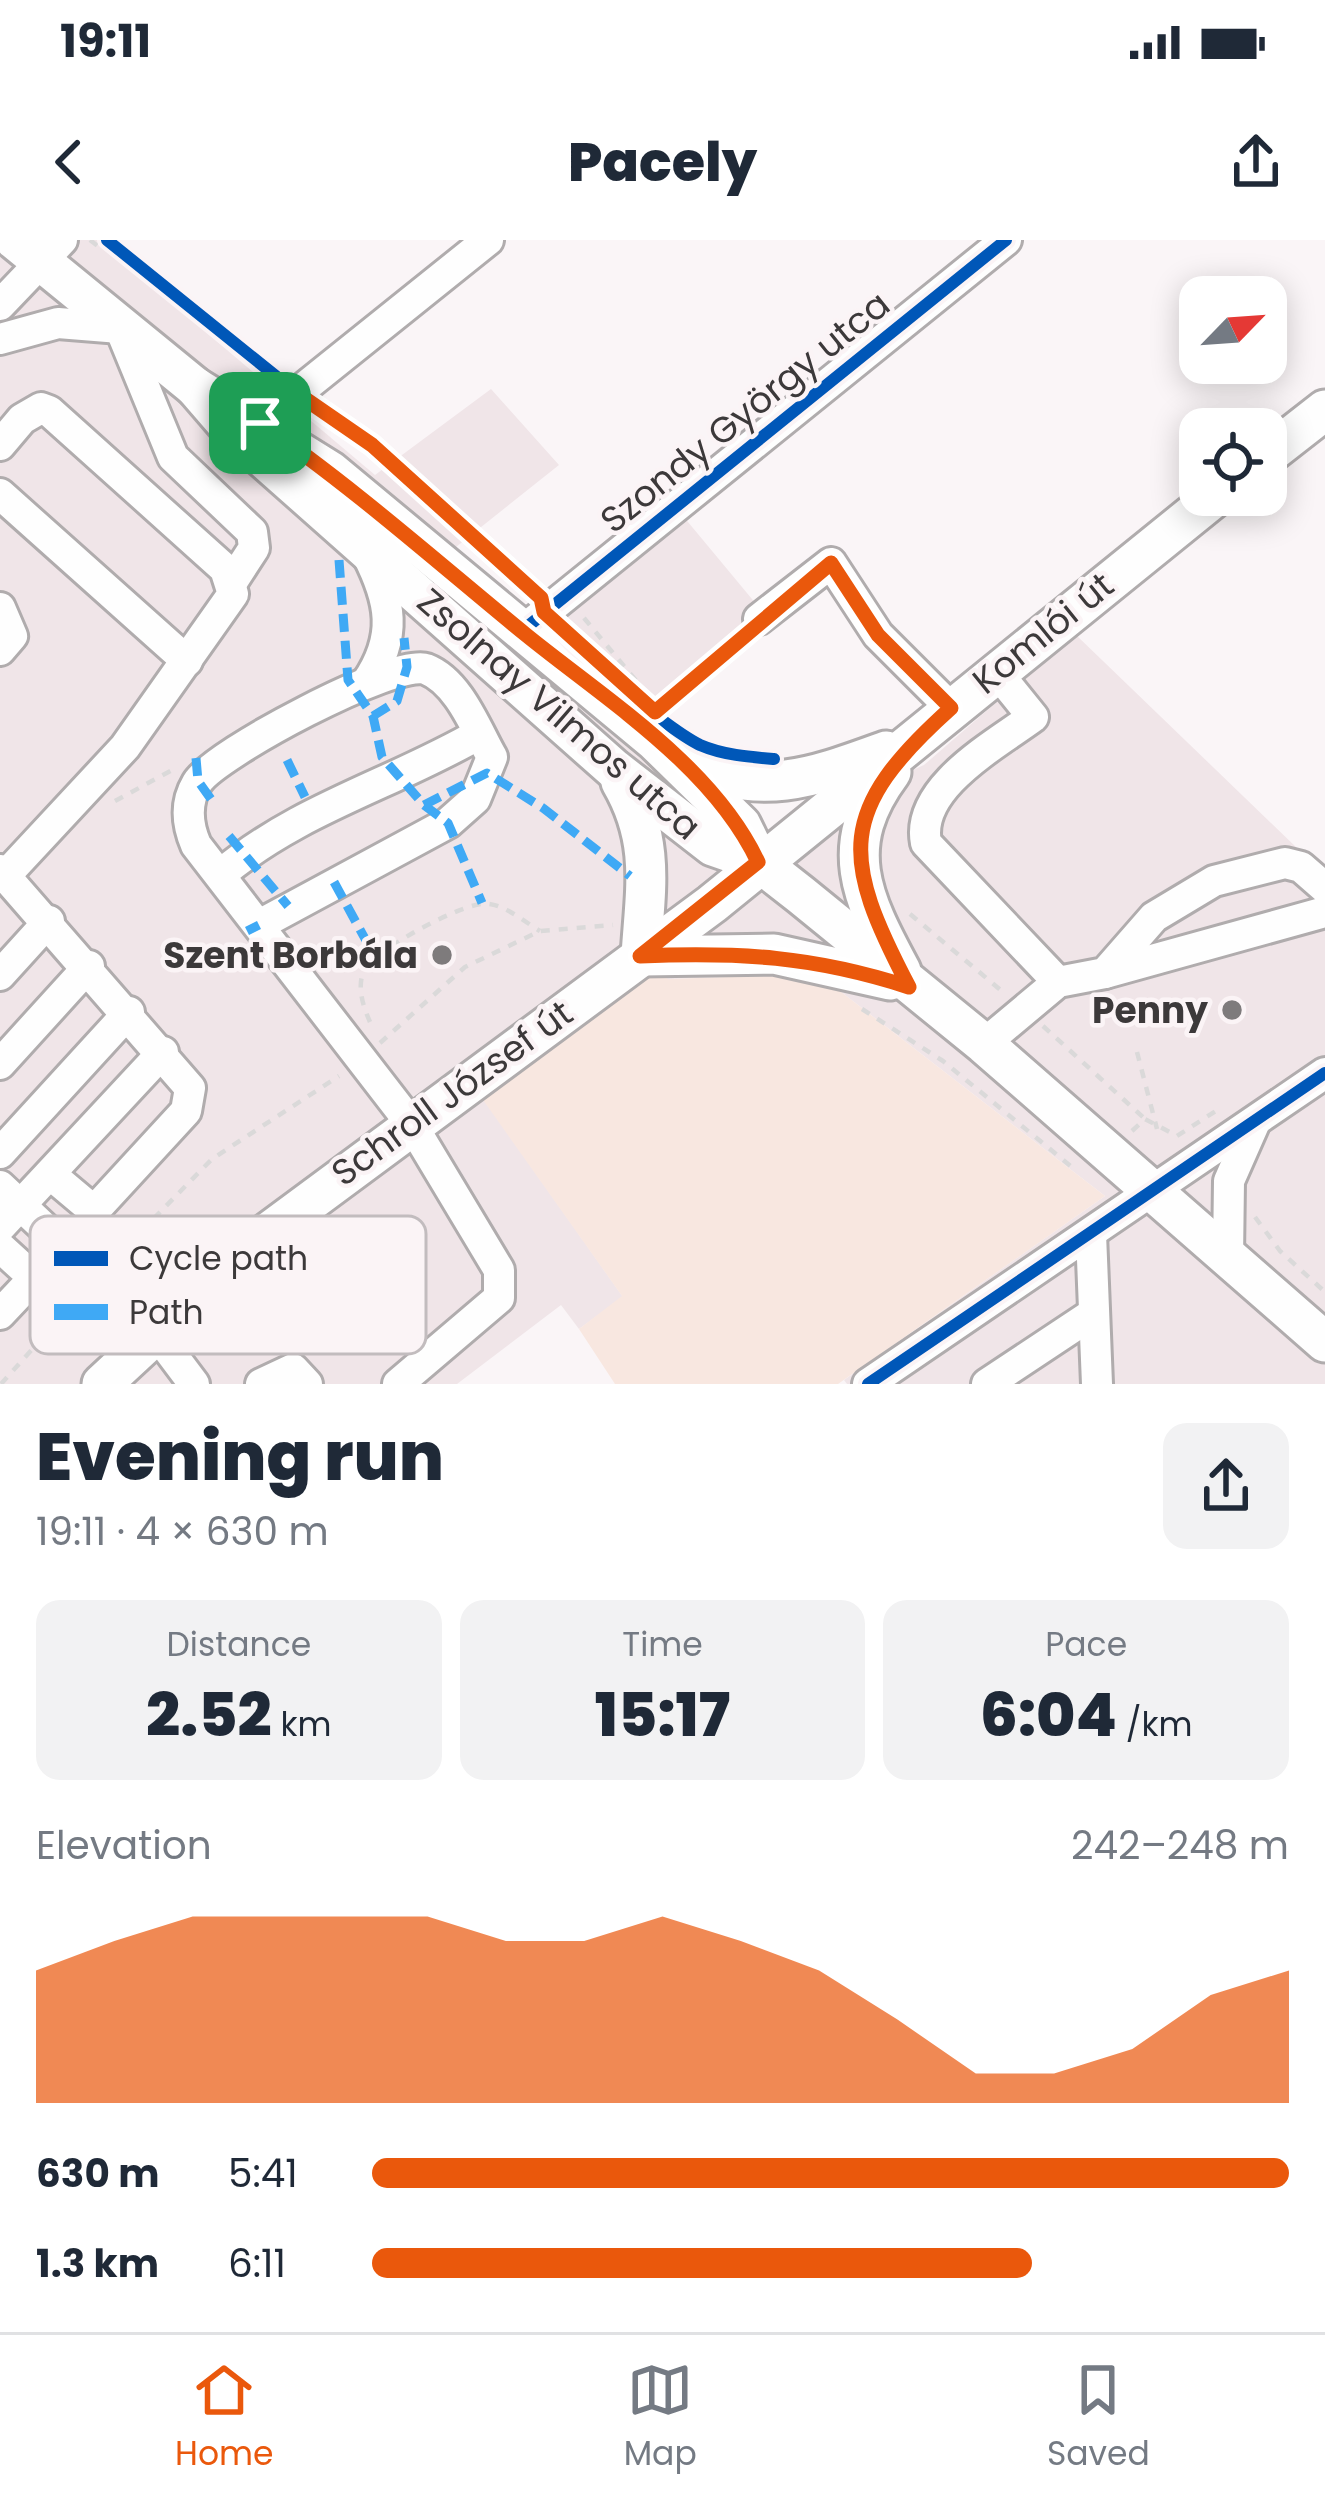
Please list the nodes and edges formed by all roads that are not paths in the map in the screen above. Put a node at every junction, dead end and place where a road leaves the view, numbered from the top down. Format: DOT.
graph roads {
  1 [pos="488,240"];
  2 [pos="1006,240"];
  3 [pos="39,247"];
  4 [pos="0,305"];
  5 [pos="120,328"];
  6 [pos="0,339"];
  7 [pos="195,388"];
  8 [pos="1323,416"];
  9 [pos="260,423"];
  10 [pos="70,429"];
  11 [pos="1287,442"];
  12 [pos="0,446"];
  13 [pos="1,491"];
  14 [pos="1190,516"];
  15 [pos="361,543"];
  16 [pos="232,581"];
  17 [pos="0,608"];
  18 [pos="759,619"];
  19 [pos="522,631"];
  20 [pos="0,650"];
  21 [pos="187,661"];
  22 [pos="995,670"];
  23 [pos="367,682"];
  24 [pos="951,708"];
  25 [pos="659,725"];
  26 [pos="479,734"];
  27 [pos="914,742"];
  28 [pos="614,770"];
  29 [pos="758,862"];
  30 [pos="3,873"];
  31 [pos="220,875"];
  32 [pos="1325,888"];
  33 [pos="1325,912"];
  34 [pos="49,921"];
  35 [pos="260,925"];
  36 [pos="630,940"];
  37 [pos="89,966"];
  38 [pos="1105,973"];
  39 [pos="0,975"];
  40 [pos="1058,982"];
  41 [pos="909,987"];
  42 [pos="129,1012"];
  43 [pos="984,1044"];
  44 [pos="163,1052"];
  45 [pos="0,1064"];
  46 [pos="1325,1073"];
  47 [pos="1256,1122"];
  48 [pos="412,1125"];
  49 [pos="0,1153"];
  50 [pos="50,1174"];
  51 [pos="1154,1192"];
  52 [pos="7,1206"];
  53 [pos="290,1216"];
  54 [pos="1091,1234"];
  55 [pos="0,1246"];
  56 [pos="1228,1257"];
  57 [pos="30,1274"];
  58 [pos="30,1282"];
  59 [pos="0,1314"];
  60 [pos="1091,1315"];
  61 [pos="1325,1342"];
  62 [pos="133,1354"];
  63 [pos="172,1354"];
  64 [pos="102,1384"];
  65 [pos="194,1384"];
  66 [pos="261,1384"];
  67 [pos="307,1384"];
  68 [pos="398,1384"];
  69 [pos="868,1384"];
  70 [pos="987,1384"];
  71 [pos="1097,1384"];
  1 -- 9 [label="street"];
  2 -- 19 [label="street, Szondy György utca"];
  3 -- 4 [label="street"];
  3 -- 5 [label="main road, Zsolnay Vilmos utca"];
  5 -- 6 [label="street"];
  5 -- 7 [label="main road, Zsolnay Vilmos utca"];
  5 -- 16 [label="street"];
  7 -- 9 [label="main road, Zsolnay Vilmos utca"];
  7 -- 15 [label="main road, Zsolnay Vilmos utca"];
  8 -- 11 [label="main road"];
  9 -- 19 [label="main road, Zsolnay Vilmos utca"];
  10 -- 12 [label="street"];
  10 -- 13 [label="street"];
  10 -- 16 [label="street"];
  13 -- 21 [label="street"];
  14 -- 22 [label="main road, Komlói út"];
  15 -- 23 [label="street"];
  15 -- 28 [label="main road, Zsolnay Vilmos utca"];
  16 -- 21 [label="street"];
  17 -- 20 [label="street"];
  18 -- 24 [label="street"];
  19 -- 25 [label="main road, Zsolnay Vilmos utca"];
  21 -- 30 [label="street"];
  22 -- 24 [label="main road, Komlói út"];
  22 -- 40 [label="street"];
  23 -- 26 [label="street"];
  23 -- 31 [label="street"];
  24 -- 27 [label="main road, Komlói út"];
  25 -- 27 [label="main road"];
  25 -- 29 [label="main road, Zsolnay Vilmos utca"];
  26 -- 31 [label="street"];
  26 -- 35 [label="street"];
  27 -- 29 [label="main road, Komlói út"];
  27 -- 41 [label="main road"];
  28 -- 29 [label="main road, Zsolnay Vilmos utca"];
  28 -- 36 [label="main road"];
  29 -- 36 [label="main road, Schroll József út"];
  29 -- 41 [label="main road"];
  30 -- 34 [label="street"];
  31 -- 35 [label="street"];
  32 -- 38 [label="street"];
  33 -- 38 [label="street"];
  34 -- 37 [label="street"];
  34 -- 39 [label="street"];
  35 -- 48 [label="street"];
  36 -- 41 [label="main road"];
  36 -- 48 [label="main road, Schroll József út"];
  37 -- 42 [label="street"];
  37 -- 45 [label="street"];
  38 -- 40 [label="street"];
  40 -- 43 [label="street"];
  41 -- 43 [label="main road"];
  42 -- 44 [label="street"];
  42 -- 49 [label="street"];
  43 -- 51 [label="main road"];
  44 -- 50 [label="street"];
  44 -- 50 [label="street"];
  46 -- 47 [label="street"];
  47 -- 51 [label="street"];
  47 -- 56 [label="street"];
  48 -- 53 [label="main road, Schroll József út"];
  48 -- 68 [label="street"];
  50 -- 52 [label="street"];
  51 -- 54 [label="street"];
  51 -- 56 [label="main road"];
  54 -- 60 [label="street"];
  54 -- 69 [label="street"];
  55 -- 57 [label="street"];
  56 -- 61 [label="main road"];
  58 -- 59 [label="street"];
  60 -- 70 [label="street"];
  60 -- 71 [label="street"];
  62 -- 64 [label="main road, Schroll József út"];
  63 -- 65 [label="street"];
  66 -- 67 [label="street"];
}
